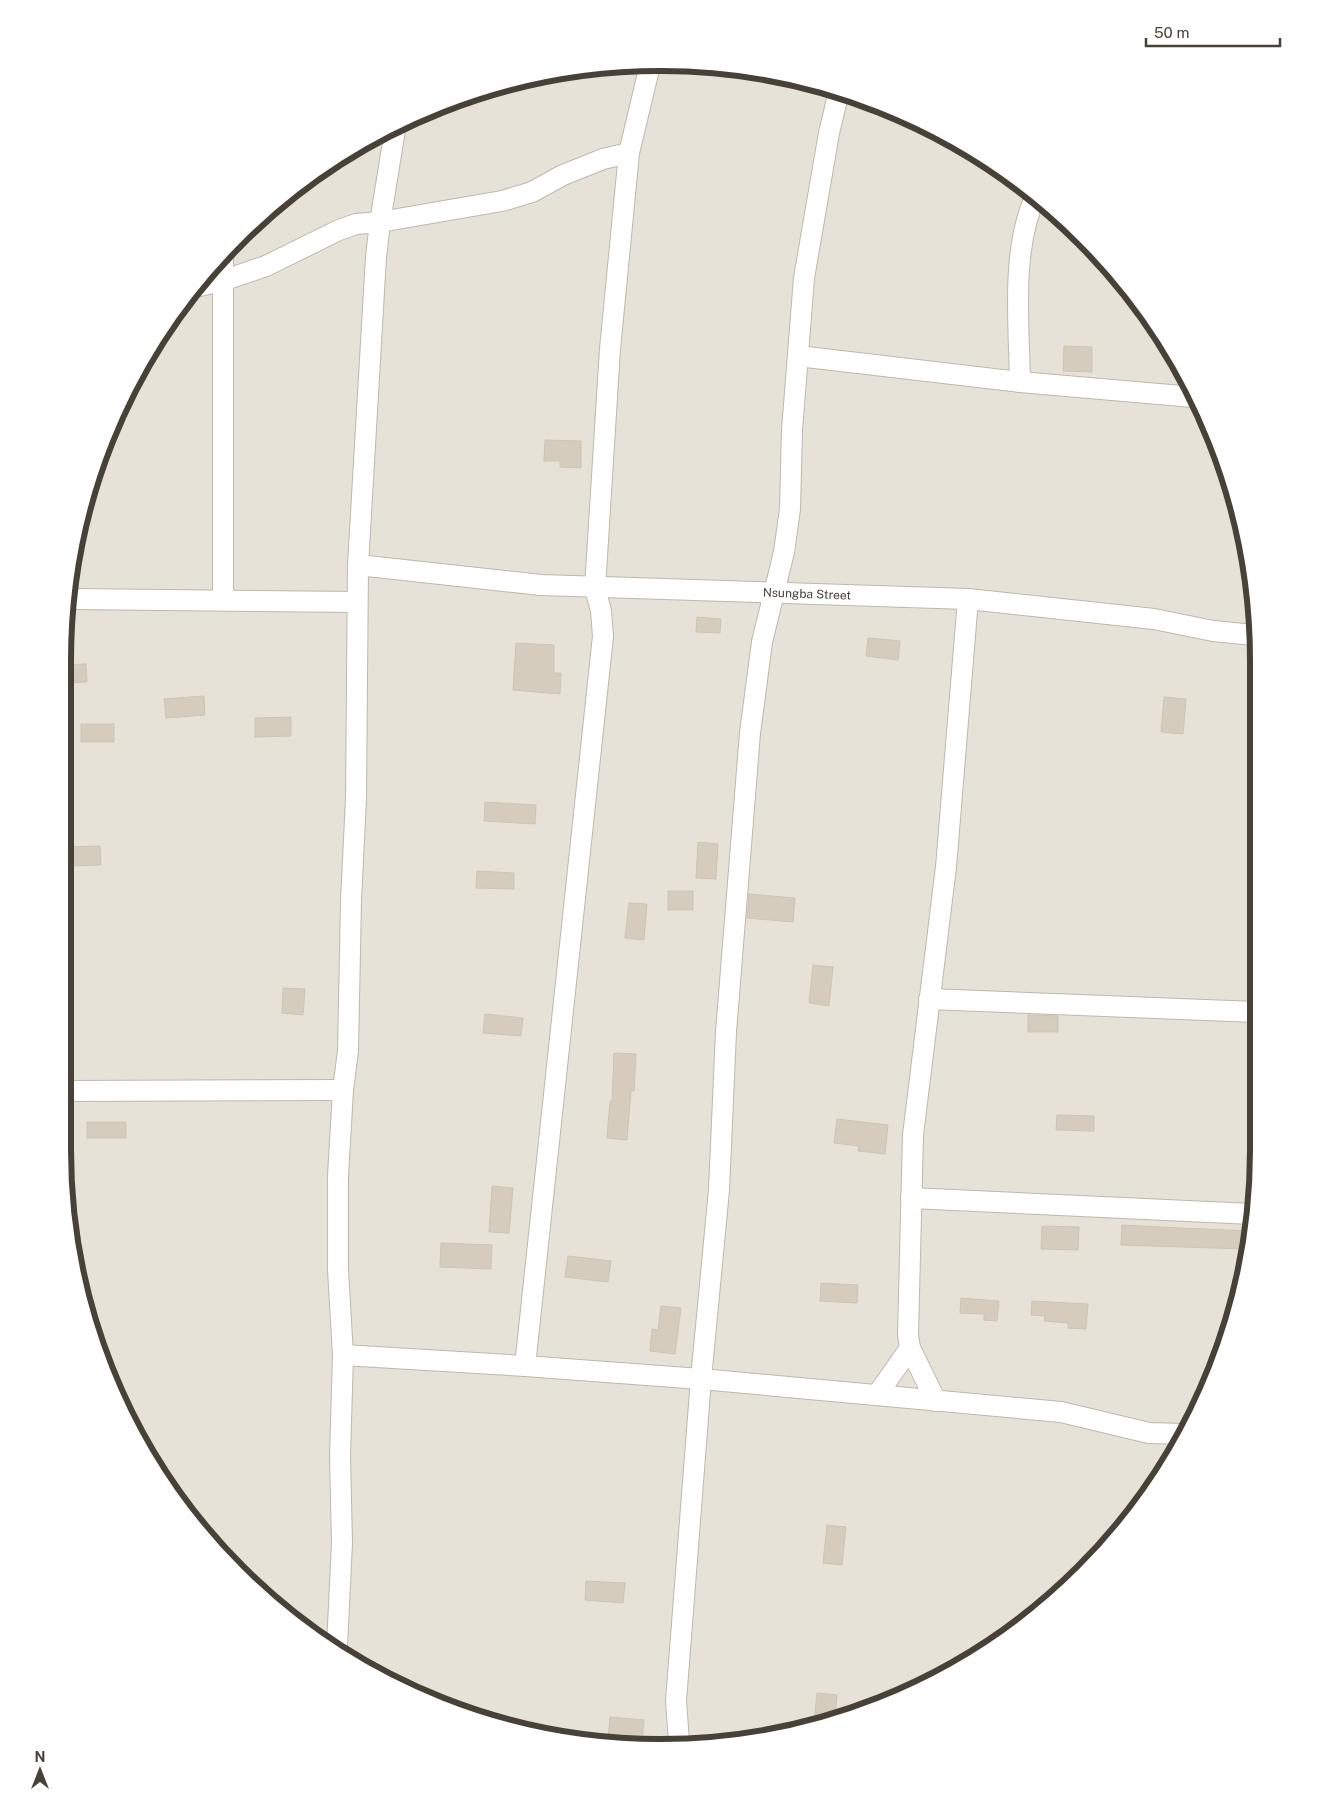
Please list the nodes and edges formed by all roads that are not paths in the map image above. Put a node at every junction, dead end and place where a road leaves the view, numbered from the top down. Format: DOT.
graph roads {
  1 [pos="648,72"];
  2 [pos="837,99"];
  3 [pos="394,135"];
  4 [pos="629,153"];
  5 [pos="1033,204"];
  6 [pos="380,222"];
  7 [pos="223,266"];
  8 [pos="222,281"];
  9 [pos="207,285"];
  10 [pos="798,356"];
  11 [pos="1020,382"];
  12 [pos="1187,396"];
  13 [pos="358,565"];
  14 [pos="596,588"];
  15 [pos="774,594"];
  16 [pos="75,599"];
  17 [pos="968,599"];
  18 [pos="223,600"];
  19 [pos="357,602"];
  20 [pos="1249,634"];
  21 [pos="929,999"];
  22 [pos="1250,1012"];
  23 [pos="343,1090"];
  24 [pos="71,1091"];
  25 [pos="911,1198"];
  26 [pos="1246,1214"];
  27 [pos="910,1348"];
  28 [pos="343,1355"];
  29 [pos="525,1366"];
  30 [pos="700,1379"];
  31 [pos="877,1395"];
  32 [pos="936,1401"];
  33 [pos="1176,1434"];
  34 [pos="337,1642"];
  35 [pos="679,1738"];
  1 -- 4 [label="street"];
  2 -- 10 [label="street"];
  3 -- 6 [label="street"];
  4 -- 6 [label="street"];
  4 -- 14 [label="street"];
  5 -- 11 [label="street"];
  6 -- 8 [label="street"];
  6 -- 13 [label="street"];
  7 -- 8 [label="street"];
  8 -- 9 [label="street"];
  8 -- 18 [label="street"];
  10 -- 11 [label="street"];
  10 -- 15 [label="street"];
  11 -- 12 [label="street"];
  13 -- 14 [label="street, Nsungba Street"];
  13 -- 19 [label="street"];
  14 -- 15 [label="street, Nsungba Street"];
  14 -- 29 [label="street"];
  15 -- 17 [label="street, Nsungba Street"];
  15 -- 30 [label="street"];
  16 -- 18 [label="street"];
  17 -- 20 [label="street, Nsungba Street"];
  17 -- 21 [label="street"];
  18 -- 19 [label="street"];
  19 -- 23 [label="street"];
  21 -- 22 [label="street"];
  21 -- 25 [label="street"];
  23 -- 24 [label="street"];
  23 -- 28 [label="street"];
  25 -- 26 [label="street"];
  25 -- 27 [label="street"];
  27 -- 31 [label="street"];
  27 -- 32 [label="street"];
  28 -- 29 [label="street"];
  28 -- 34 [label="street"];
  29 -- 30 [label="street"];
  30 -- 31 [label="street"];
  30 -- 35 [label="street"];
  31 -- 32 [label="street"];
  32 -- 33 [label="street"];
}
